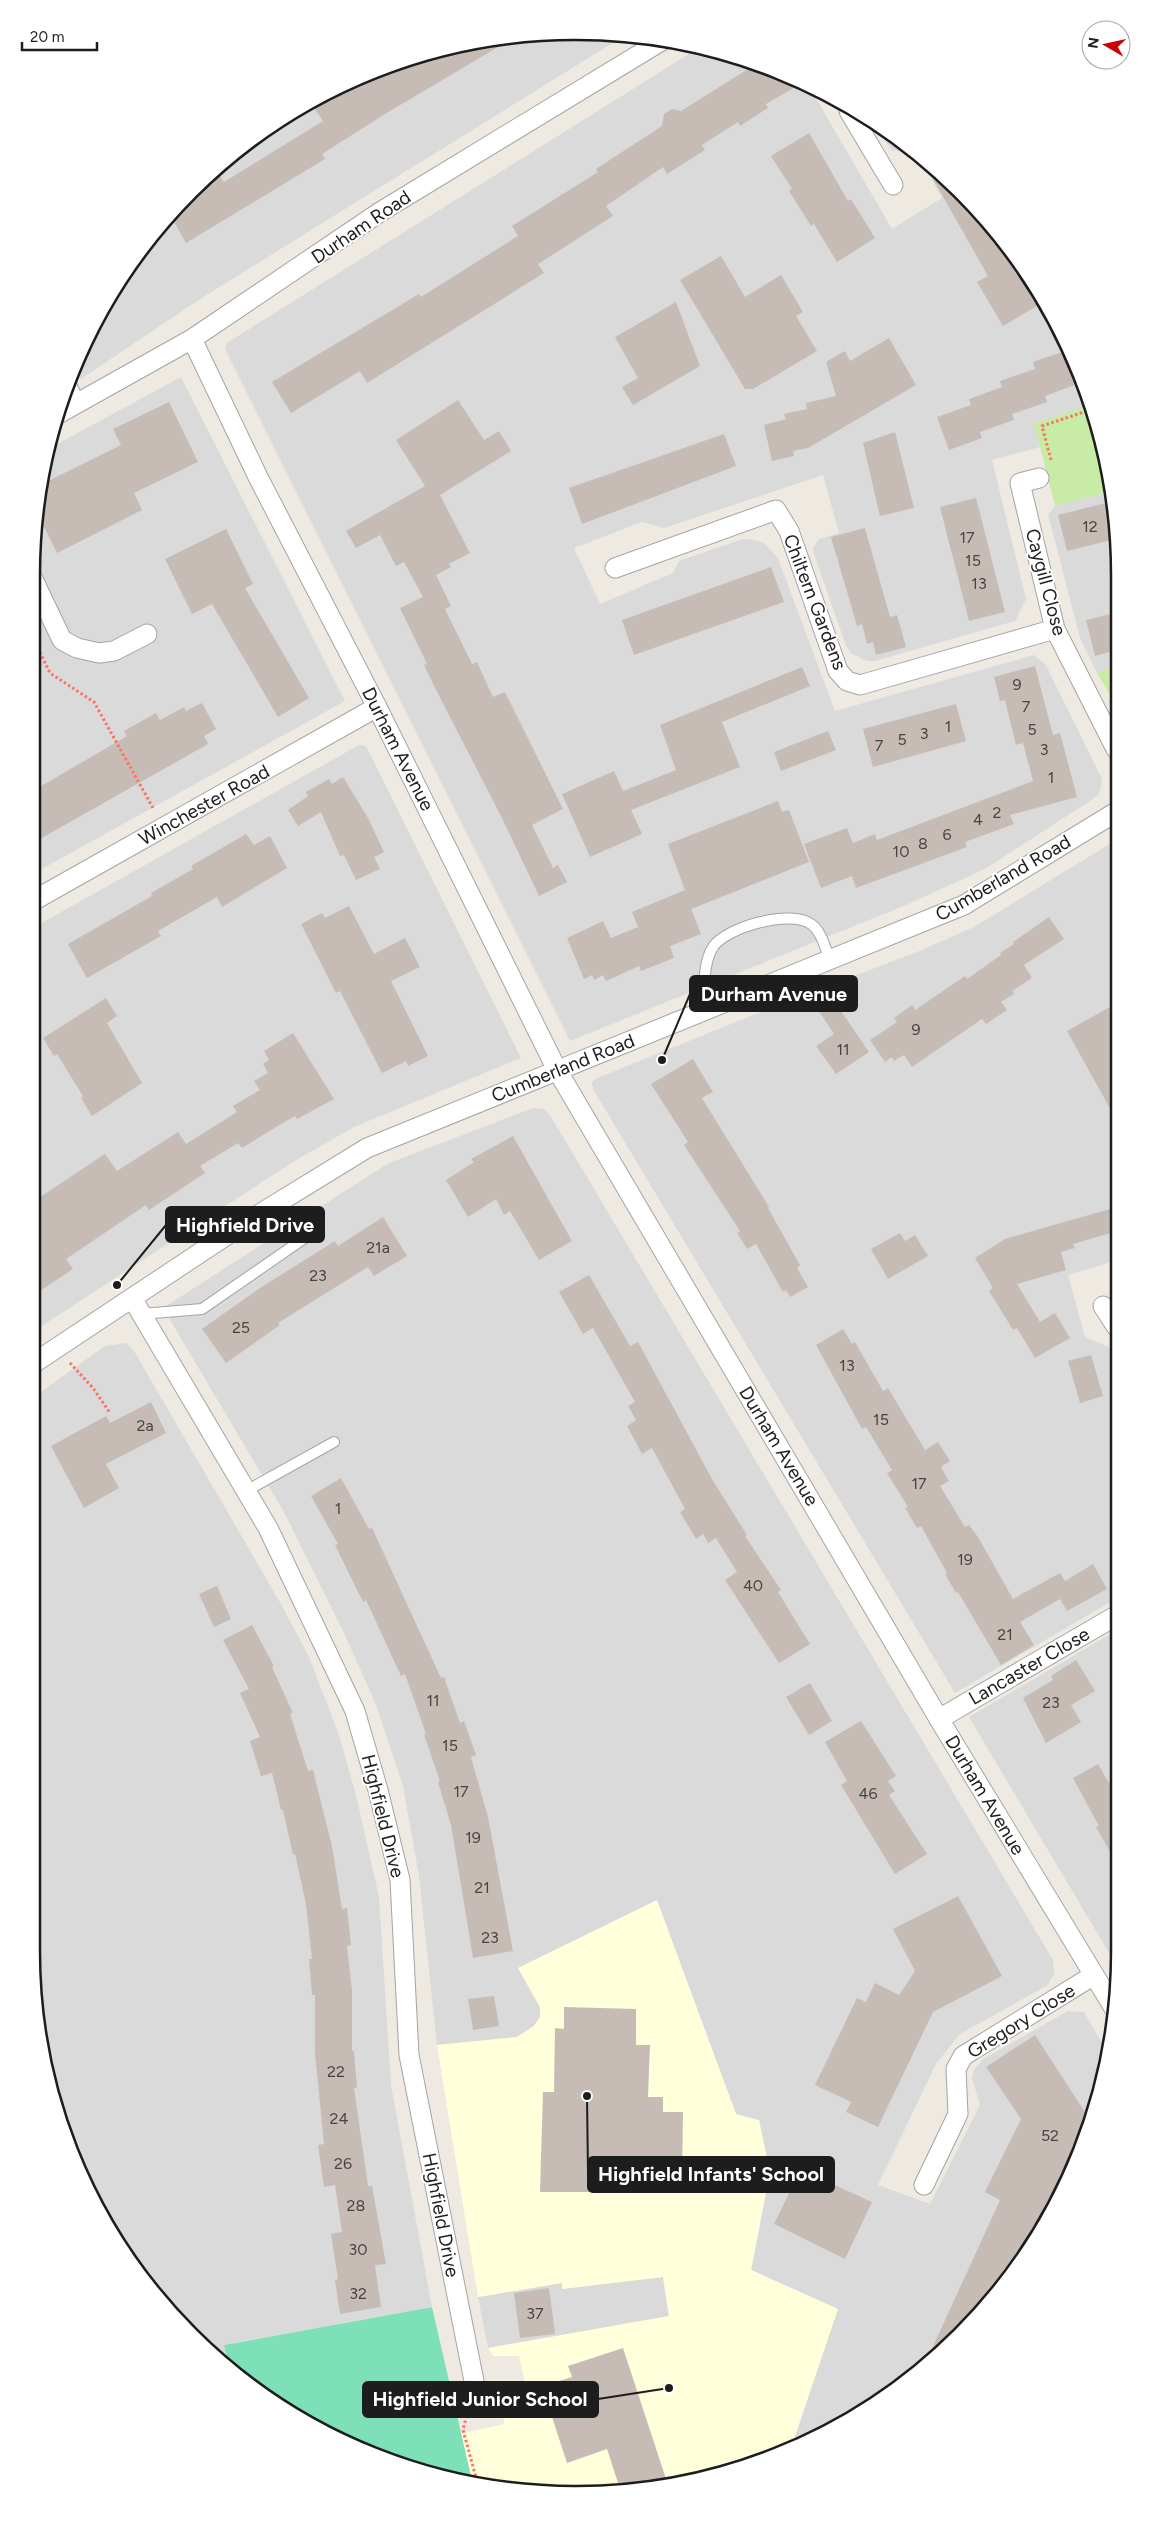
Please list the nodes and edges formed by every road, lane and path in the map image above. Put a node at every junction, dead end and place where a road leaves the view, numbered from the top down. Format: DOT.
graph roads {
  1 [pos="653,46"];
  2 [pos="854,119"];
  3 [pos="894,185"];
  4 [pos="192,339"];
  5 [pos="71,395"];
  6 [pos="1086,412"];
  7 [pos="1039,478"];
  8 [pos="615,568"];
  9 [pos="40,595"];
  10 [pos="1055,629"];
  11 [pos="146,634"];
  12 [pos="40,652"];
  13 [pos="377,708"];
  14 [pos="1111,739"];
  15 [pos="1111,815"];
  16 [pos="164,828"];
  17 [pos="40,897"];
  18 [pos="830,960"];
  19 [pos="703,1011"];
  20 [pos="557,1070"];
  21 [pos="319,1228"];
  22 [pos="137,1306"];
  23 [pos="1103,1306"];
  24 [pos="1111,1318"];
  25 [pos="57,1348"];
  26 [pos="40,1359"];
  27 [pos="110,1413"];
  28 [pos="334,1442"];
  29 [pos="246,1491"];
  30 [pos="1111,1619"];
  31 [pos="939,1718"];
  32 [pos="1094,1974"];
  33 [pos="1109,1999"];
  34 [pos="924,2185"];
  35 [pos="474,2386"];
  36 [pos="476,2477"];
  1 -- 4 [label="street, Durham Road"];
  2 -- 3 [label="street"];
  4 -- 5 [label="street, Durham Road"];
  4 -- 13 [label="street, Durham Avenue"];
  6 -- 7 [label="path"];
  7 -- 10 [label="street, Caygill Close"];
  8 -- 10 [label="street, Chiltern Gardens"];
  9 -- 11 [label="street"];
  10 -- 14 [label="street, Caygill Close"];
  12 -- 16 [label="path"];
  13 -- 16 [label="street, Winchester Road"];
  13 -- 20 [label="street, Durham Avenue"];
  15 -- 18 [label="street, Cumberland Road"];
  16 -- 17 [label="street, Winchester Road"];
  18 -- 19 [label="street, Cumberland Road"];
  18 -- 19 [label="lane"];
  19 -- 20 [label="street, Cumberland Road"];
  20 -- 22 [label="street, Cumberland Road"];
  20 -- 31 [label="street, Durham Avenue"];
  21 -- 22 [label="lane"];
  22 -- 25 [label="street, Cumberland Road"];
  22 -- 29 [label="street, Highfield Drive"];
  23 -- 24 [label="street"];
  25 -- 26 [label="street, Cumberland Road"];
  25 -- 27 [label="path"];
  28 -- 29 [label="lane"];
  29 -- 35 [label="street, Highfield Drive"];
  30 -- 31 [label="street, Lancaster Close"];
  31 -- 32 [label="street, Durham Avenue"];
  32 -- 33 [label="street, Durham Avenue"];
  32 -- 34 [label="street, Gregory Close"];
  35 -- 36 [label="path"];
}
